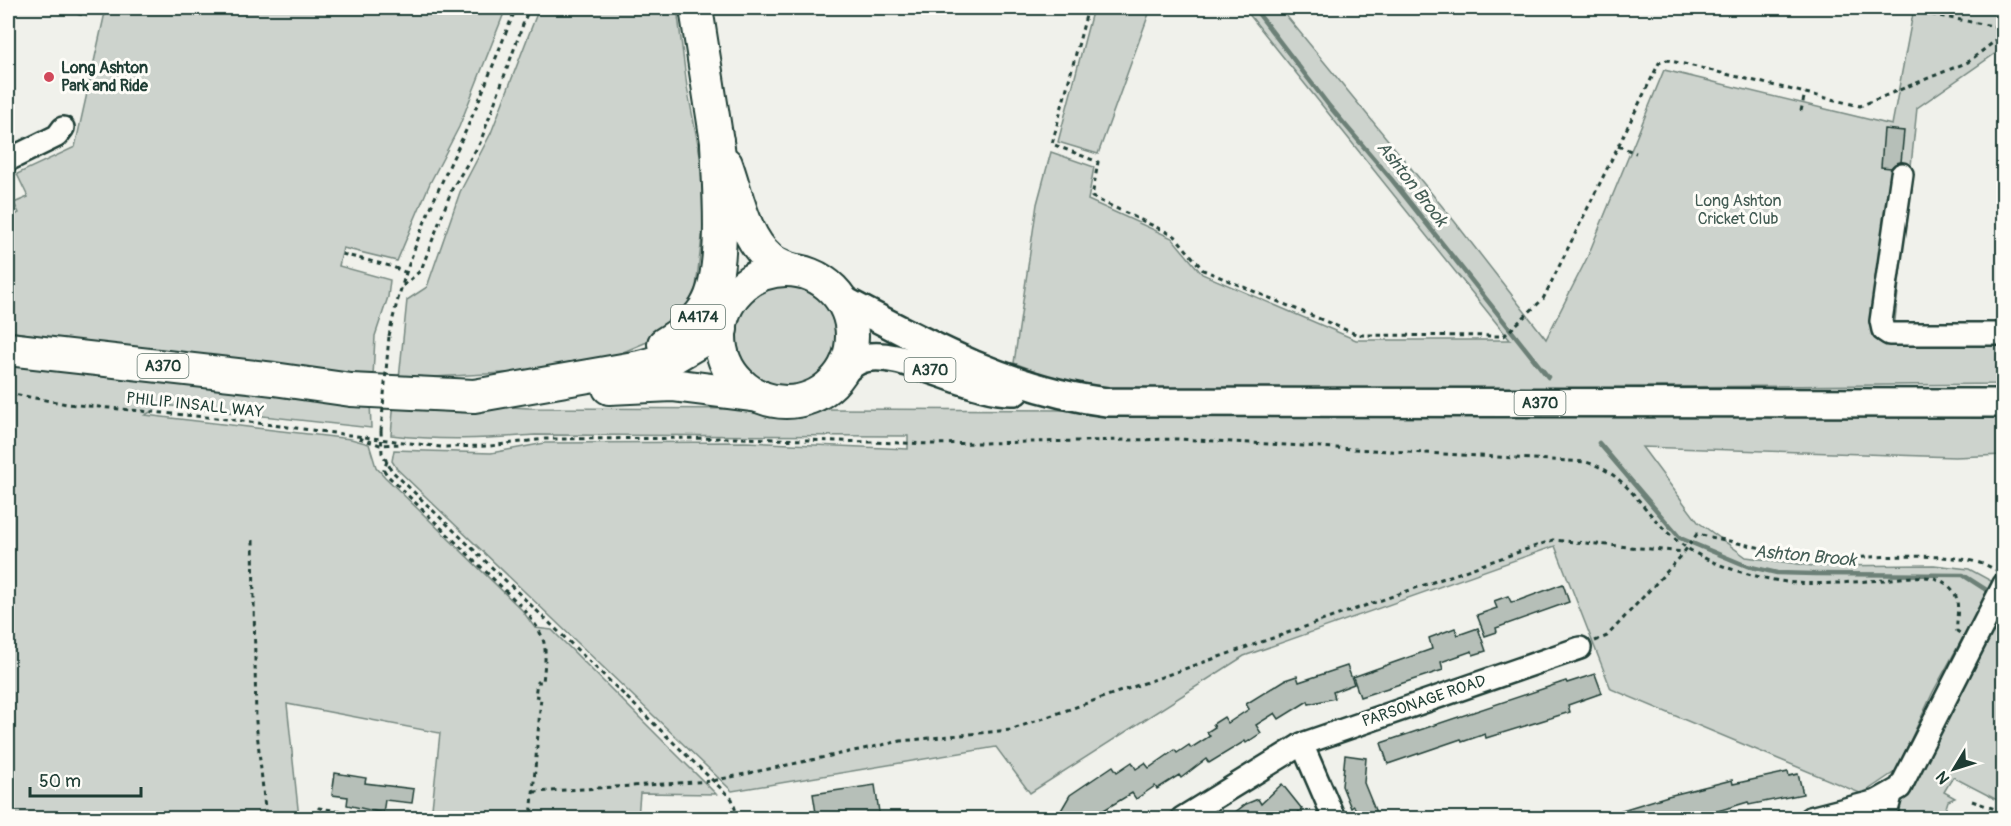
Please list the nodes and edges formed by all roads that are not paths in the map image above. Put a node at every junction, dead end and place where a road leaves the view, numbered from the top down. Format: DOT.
graph roads {
  1 [pos="696,8"];
  2 [pos="63,128"];
  3 [pos="717,141"];
  4 [pos="8,160"];
  5 [pos="1902,174"];
  6 [pos="791,270"];
  7 [pos="841,299"];
  8 [pos="723,319"];
  9 [pos="2004,334"];
  10 [pos="8,347"];
  11 [pos="830,386"];
  12 [pos="535,387"];
  13 [pos="1040,389"];
  14 [pos="760,396"];
  15 [pos="2004,404"];
  16 [pos="2000,591"];
  17 [pos="1580,648"];
  18 [pos="1302,744"];
  19 [pos="1892,795"];
  20 [pos="1182,819"];
  21 [pos="1334,819"];
  22 [pos="1810,819"];
  23 [pos="1885,819"];
  1 -- 3 [label="highway, A4174"];
  2 -- 4 [label="street"];
  3 -- 6 [label="highway"];
  3 -- 8 [label="highway"];
  3 -- 12 [label="highway, A4174"];
  5 -- 9 [label="street"];
  6 -- 7 [label="highway"];
  6 -- 8 [label="highway"];
  7 -- 11 [label="highway"];
  7 -- 13 [label="main road, A370"];
  8 -- 12 [label="highway, A370"];
  8 -- 14 [label="highway"];
  10 -- 12 [label="highway, A370"];
  11 -- 13 [label="main road, A370"];
  11 -- 14 [label="highway"];
  12 -- 14 [label="highway, A370"];
  13 -- 15 [label="main road, A370"];
  16 -- 19 [label="street"];
  17 -- 18 [label="street, PARSONAGE ROAD"];
  18 -- 20 [label="street, PARSONAGE ROAD"];
  18 -- 21 [label="street"];
  19 -- 22 [label="street"];
  19 -- 23 [label="street"];
}
